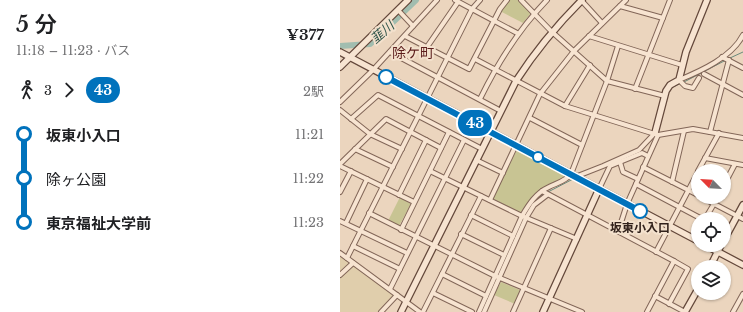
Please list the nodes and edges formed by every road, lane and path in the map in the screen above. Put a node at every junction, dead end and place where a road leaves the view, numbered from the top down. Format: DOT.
graph roads {
  1 [pos="408,0"];
  2 [pos="437,0"];
  3 [pos="480,0"];
  4 [pos="507,0"];
  5 [pos="521,0"];
  6 [pos="547,0"];
  7 [pos="581,0"];
  8 [pos="626,0"];
  9 [pos="670,0"];
  10 [pos="456,1"];
  11 [pos="705,1"];
  12 [pos="620,6"];
  13 [pos="472,9"];
  14 [pos="398,10"];
  15 [pos="534,13"];
  16 [pos="663,18"];
  17 [pos="494,21"];
  18 [pos="602,23"];
  19 [pos="414,26"];
  20 [pos="552,31"];
  21 [pos="517,33"];
  22 [pos="743,35"];
  23 [pos="405,36"];
  24 [pos="589,36"];
  25 [pos="618,46"];
  26 [pos="427,47"];
  27 [pos="574,51"];
  28 [pos="390,52"];
  29 [pos="340,53"];
  30 [pos="648,55"];
  31 [pos="722,57"];
  32 [pos="350,58"];
  33 [pos="448,58"];
  34 [pos="475,59"];
  35 [pos="729,60"];
  36 [pos="590,65"];
  37 [pos="682,65"];
  38 [pos="340,67"];
  39 [pos="743,68"];
  40 [pos="373,70"];
  41 [pos="494,70"];
  42 [pos="704,74"];
  43 [pos="438,77"];
  44 [pos="699,78"];
  45 [pos="679,80"];
  46 [pos="516,81"];
  47 [pos="607,81"];
  48 [pos="722,84"];
  49 [pos="635,89"];
  50 [pos="540,94"];
  51 [pos="743,95"];
  52 [pos="665,96"];
  53 [pos="427,99"];
  54 [pos="480,99"];
  55 [pos="340,102"];
  56 [pos="565,106"];
  57 [pos="501,111"];
  58 [pos="342,112"];
  59 [pos="594,115"];
  60 [pos="340,117"];
  61 [pos="418,117"];
  62 [pos="530,118"];
  63 [pos="352,119"];
  64 [pos="684,131"];
  65 [pos="410,132"];
  66 [pos="449,132"];
  67 [pos="491,132"];
  68 [pos="710,132"];
  69 [pos="719,133"];
  70 [pos="370,134"];
  71 [pos="657,134"];
  72 [pos="743,138"];
  73 [pos="426,140"];
  74 [pos="464,140"];
  75 [pos="516,146"];
  76 [pos="582,146"];
  77 [pos="441,148"];
  78 [pos="355,149"];
  79 [pos="402,149"];
  80 [pos="482,149"];
  81 [pos="648,156"];
  82 [pos="705,158"];
  83 [pos="476,160"];
  84 [pos="620,162"];
  85 [pos="702,164"];
  86 [pos="735,164"];
  87 [pos="340,165"];
  88 [pos="743,165"];
  89 [pos="393,167"];
  90 [pos="643,167"];
  91 [pos="351,171"];
  92 [pos="430,171"];
  93 [pos="731,172"];
  94 [pos="503,173"];
  95 [pos="573,176"];
  96 [pos="445,178"];
  97 [pos="367,179"];
  98 [pos="638,179"];
  99 [pos="672,182"];
  100 [pos="636,184"];
  101 [pos="691,184"];
  102 [pos="383,187"];
  103 [pos="463,187"];
  104 [pos="599,189"];
  105 [pos="688,190"];
  106 [pos="542,191"];
  107 [pos="340,192"];
  108 [pos="691,192"];
  109 [pos="547,194"];
  110 [pos="399,195"];
  111 [pos="481,196"];
  112 [pos="490,200"];
  113 [pos="414,202"];
  114 [pos="627,204"];
  115 [pos="714,204"];
  116 [pos="743,205"];
  117 [pos="680,207"];
  118 [pos="710,212"];
  119 [pos="369,213"];
  120 [pos="691,213"];
  121 [pos="471,215"];
  122 [pos="587,216"];
  123 [pos="737,216"];
  124 [pos="524,217"];
  125 [pos="743,219"];
  126 [pos="340,220"];
  127 [pos="346,223"];
  128 [pos="669,226"];
  129 [pos="731,227"];
  130 [pos="550,228"];
  131 [pos="360,230"];
  132 [pos="401,230"];
  133 [pos="618,232"];
  134 [pos="462,234"];
  135 [pos="513,236"];
  136 [pos="416,237"];
  137 [pos="691,238"];
  138 [pos="577,239"];
  139 [pos="353,246"];
  140 [pos="434,246"];
  141 [pos="656,252"];
  142 [pos="718,252"];
  143 [pos="340,253"];
  144 [pos="407,253"];
  145 [pos="451,254"];
  146 [pos="504,255"];
  147 [pos="347,258"];
  148 [pos="714,260"];
  149 [pos="674,261"];
  150 [pos="353,263"];
  151 [pos="743,265"];
  152 [pos="400,269"];
  153 [pos="442,274"];
  154 [pos="340,275"];
  155 [pos="497,277"];
  156 [pos="524,288"];
  157 [pos="390,289"];
  158 [pos="433,293"];
  159 [pos="743,294"];
  160 [pos="398,295"];
  161 [pos="486,296"];
  162 [pos="655,296"];
  163 [pos="549,299"];
  164 [pos="692,300"];
  165 [pos="406,302"];
  166 [pos="669,304"];
  167 [pos="381,312"];
  168 [pos="401,312"];
  169 [pos="422,312"];
  170 [pos="472,312"];
  171 [pos="479,312"];
  172 [pos="484,312"];
  173 [pos="512,312"];
  174 [pos="543,312"];
  175 [pos="582,312"];
  176 [pos="647,312"];
  177 [pos="685,312"];
  178 [pos="733,312"];
  1 -- 14 [label="street"];
  2 -- 19 [label="street"];
  3 -- 13 [label="street"];
  4 -- 17 [label="street"];
  5 -- 15 [label="street"];
  6 -- 15 [label="street"];
  7 -- 18 [label="street"];
  7 -- 20 [label="street"];
  8 -- 12 [label="street"];
  9 -- 16 [label="street"];
  10 -- 13 [label="street"];
  10 -- 26 [label="street"];
  11 -- 37 [label="street"];
  12 -- 16 [label="street"];
  12 -- 18 [label="street"];
  13 -- 17 [label="street"];
  13 -- 33 [label="street"];
  14 -- 19 [label="street"];
  14 -- 32 [label="street"];
  15 -- 20 [label="street"];
  15 -- 21 [label="street"];
  16 -- 30 [label="street"];
  17 -- 21 [label="street"];
  17 -- 34 [label="street"];
  18 -- 24 [label="street"];
  19 -- 23 [label="street"];
  20 -- 27 [label="street"];
  20 -- 46 [label="street"];
  21 -- 41 [label="street"];
  22 -- 31 [label="street"];
  23 -- 26 [label="street"];
  23 -- 28 [label="street"];
  24 -- 25 [label="street"];
  24 -- 27 [label="street"];
  25 -- 30 [label="street"];
  25 -- 47 [label="street"];
  26 -- 33 [label="street"];
  27 -- 36 [label="street"];
  27 -- 50 [label="street"];
  28 -- 40 [label="street"];
  28 -- 43 [label="street"];
  29 -- 32 [label="street"];
  30 -- 37 [label="street"];
  30 -- 49 [label="street"];
  31 -- 35 [label="street"];
  31 -- 45 [label="street"];
  32 -- 38 [label="street"];
  32 -- 40 [label="street"];
  33 -- 34 [label="street"];
  33 -- 43 [label="street"];
  34 -- 41 [label="street"];
  35 -- 39 [label="street"];
  35 -- 48 [label="street"];
  36 -- 47 [label="street"];
  36 -- 56 [label="street"];
  37 -- 45 [label="street"];
  40 -- 53 [label="street"];
  40 -- 55 [label="street"];
  41 -- 46 [label="street"];
  41 -- 54 [label="street"];
  42 -- 48 [label="street"];
  43 -- 53 [label="street"];
  43 -- 54 [label="street"];
  44 -- 45 [label="street"];
  45 -- 52 [label="street"];
  46 -- 50 [label="street"];
  46 -- 57 [label="street"];
  47 -- 49 [label="street"];
  47 -- 59 [label="street"];
  48 -- 51 [label="street"];
  48 -- 68 [label="street"];
  49 -- 52 [label="street"];
  50 -- 56 [label="street"];
  50 -- 62 [label="street"];
  52 -- 71 [label="street"];
  53 -- 61 [label="street"];
  53 -- 67 [label="street"];
  54 -- 57 [label="street"];
  56 -- 59 [label="street"];
  57 -- 67 [label="street"];
  58 -- 60 [label="street"];
  58 -- 63 [label="street"];
  59 -- 71 [label="street"];
  59 -- 76 [label="street"];
  61 -- 63 [label="street"];
  61 -- 65 [label="street"];
  61 -- 66 [label="street"];
  62 -- 75 [label="street"];
  62 -- 76 [label="street"];
  63 -- 70 [label="street"];
  64 -- 68 [label="street"];
  64 -- 71 [label="street"];
  64 -- 99 [label="street"];
  65 -- 70 [label="street"];
  65 -- 73 [label="street"];
  65 -- 79 [label="street"];
  66 -- 74 [label="street"];
  66 -- 77 [label="street"];
  67 -- 75 [label="street"];
  67 -- 80 [label="street"];
  68 -- 69 [label="street"];
  69 -- 72 [label="street"];
  69 -- 82 [label="street"];
  70 -- 78 [label="street"];
  70 -- 79 [label="street"];
  71 -- 81 [label="street"];
  71 -- 95 [label="street"];
  73 -- 77 [label="street"];
  73 -- 110 [label="street"];
  74 -- 80 [label="street"];
  74 -- 96 [label="street"];
  75 -- 94 [label="street"];
  75 -- 95 [label="street"];
  76 -- 95 [label="street"];
  77 -- 92 [label="street"];
  78 -- 87 [label="street"];
  78 -- 89 [label="street"];
  79 -- 89 [label="street"];
  80 -- 83 [label="street"];
  81 -- 84 [label="street"];
  81 -- 90 [label="street"];
  82 -- 85 [label="street"];
  82 -- 86 [label="street"];
  83 -- 94 [label="street"];
  83 -- 103 [label="street"];
  84 -- 98 [label="street"];
  84 -- 104 [label="street"];
  86 -- 88 [label="street"];
  86 -- 93 [label="street"];
  87 -- 91 [label="street"];
  89 -- 102 [label="street"];
  90 -- 98 [label="street"];
  90 -- 99 [label="street"];
  91 -- 97 [label="street"];
  91 -- 107 [label="street"];
  92 -- 96 [label="street"];
  92 -- 113 [label="street"];
  94 -- 112 [label="street"];
  95 -- 104 [label="street"];
  95 -- 106 [label="street"];
  96 -- 103 [label="street"];
  96 -- 136 [label="street"];
  97 -- 102 [label="street"];
  97 -- 127 [label="street"];
  98 -- 100 [label="street"];
  99 -- 105 [label="street"];
  100 -- 114 [label="street"];
  100 -- 117 [label="street"];
  101 -- 105 [label="street"];
  102 -- 110 [label="street"];
  102 -- 119 [label="street"];
  103 -- 111 [label="street"];
  103 -- 140 [label="street"];
  104 -- 114 [label="street"];
  104 -- 122 [label="street"];
  105 -- 108 [label="street"];
  105 -- 117 [label="street"];
  106 -- 109 [label="street"];
  106 -- 124 [label="street"];
  109 -- 122 [label="street"];
  109 -- 124 [label="street"];
  110 -- 113 [label="street"];
  111 -- 112 [label="street"];
  111 -- 121 [label="street"];
  112 -- 124 [label="street"];
  113 -- 132 [label="street"];
  114 -- 128 [label="street"];
  114 -- 133 [label="street"];
  115 -- 118 [label="street"];
  115 -- 123 [label="street"];
  116 -- 123 [label="street"];
  117 -- 120 [label="street"];
  117 -- 128 [label="street"];
  119 -- 131 [label="street"];
  119 -- 132 [label="street"];
  121 -- 134 [label="street"];
  121 -- 135 [label="street"];
  122 -- 133 [label="street"];
  122 -- 138 [label="street"];
  123 -- 125 [label="street"];
  123 -- 129 [label="street"];
  124 -- 130 [label="street"];
  124 -- 135 [label="street"];
  124 -- 155 [label="street"];
  126 -- 127 [label="street"];
  127 -- 131 [label="street"];
  128 -- 137 [label="street"];
  128 -- 141 [label="street"];
  130 -- 138 [label="street"];
  130 -- 156 [label="street"];
  131 -- 139 [label="street"];
  131 -- 144 [label="street"];
  132 -- 136 [label="street"];
  133 -- 141 [label="street"];
  134 -- 145 [label="street"];
  134 -- 146 [label="street"];
  135 -- 146 [label="street"];
  136 -- 140 [label="street"];
  136 -- 144 [label="street"];
  138 -- 163 [label="street"];
  139 -- 147 [label="street"];
  139 -- 152 [label="street"];
  140 -- 145 [label="street"];
  140 -- 165 [label="street"];
  141 -- 149 [label="street"];
  142 -- 148 [label="street"];
  142 -- 151 [label="street"];
  143 -- 147 [label="street"];
  144 -- 152 [label="street"];
  145 -- 153 [label="street"];
  145 -- 155 [label="street"];
  146 -- 155 [label="street"];
  147 -- 150 [label="street"];
  149 -- 162 [label="street"];
  149 -- 166 [label="street"];
  150 -- 154 [label="street"];
  150 -- 157 [label="street"];
  152 -- 157 [label="street"];
  153 -- 158 [label="street"];
  153 -- 161 [label="street"];
  155 -- 156 [label="street"];
  155 -- 161 [label="street"];
  155 -- 172 [label="street"];
  156 -- 163 [label="street"];
  156 -- 173 [label="street"];
  157 -- 160 [label="street"];
  158 -- 169 [label="street"];
  158 -- 170 [label="street"];
  159 -- 178 [label="street"];
  160 -- 165 [label="street"];
  160 -- 167 [label="street"];
  161 -- 171 [label="street"];
  162 -- 166 [label="street"];
  162 -- 176 [label="street"];
  163 -- 174 [label="street"];
  163 -- 175 [label="street"];
  164 -- 177 [label="street"];
  165 -- 168 [label="street"];
  165 -- 169 [label="street"];
  166 -- 177 [label="street"];
}
